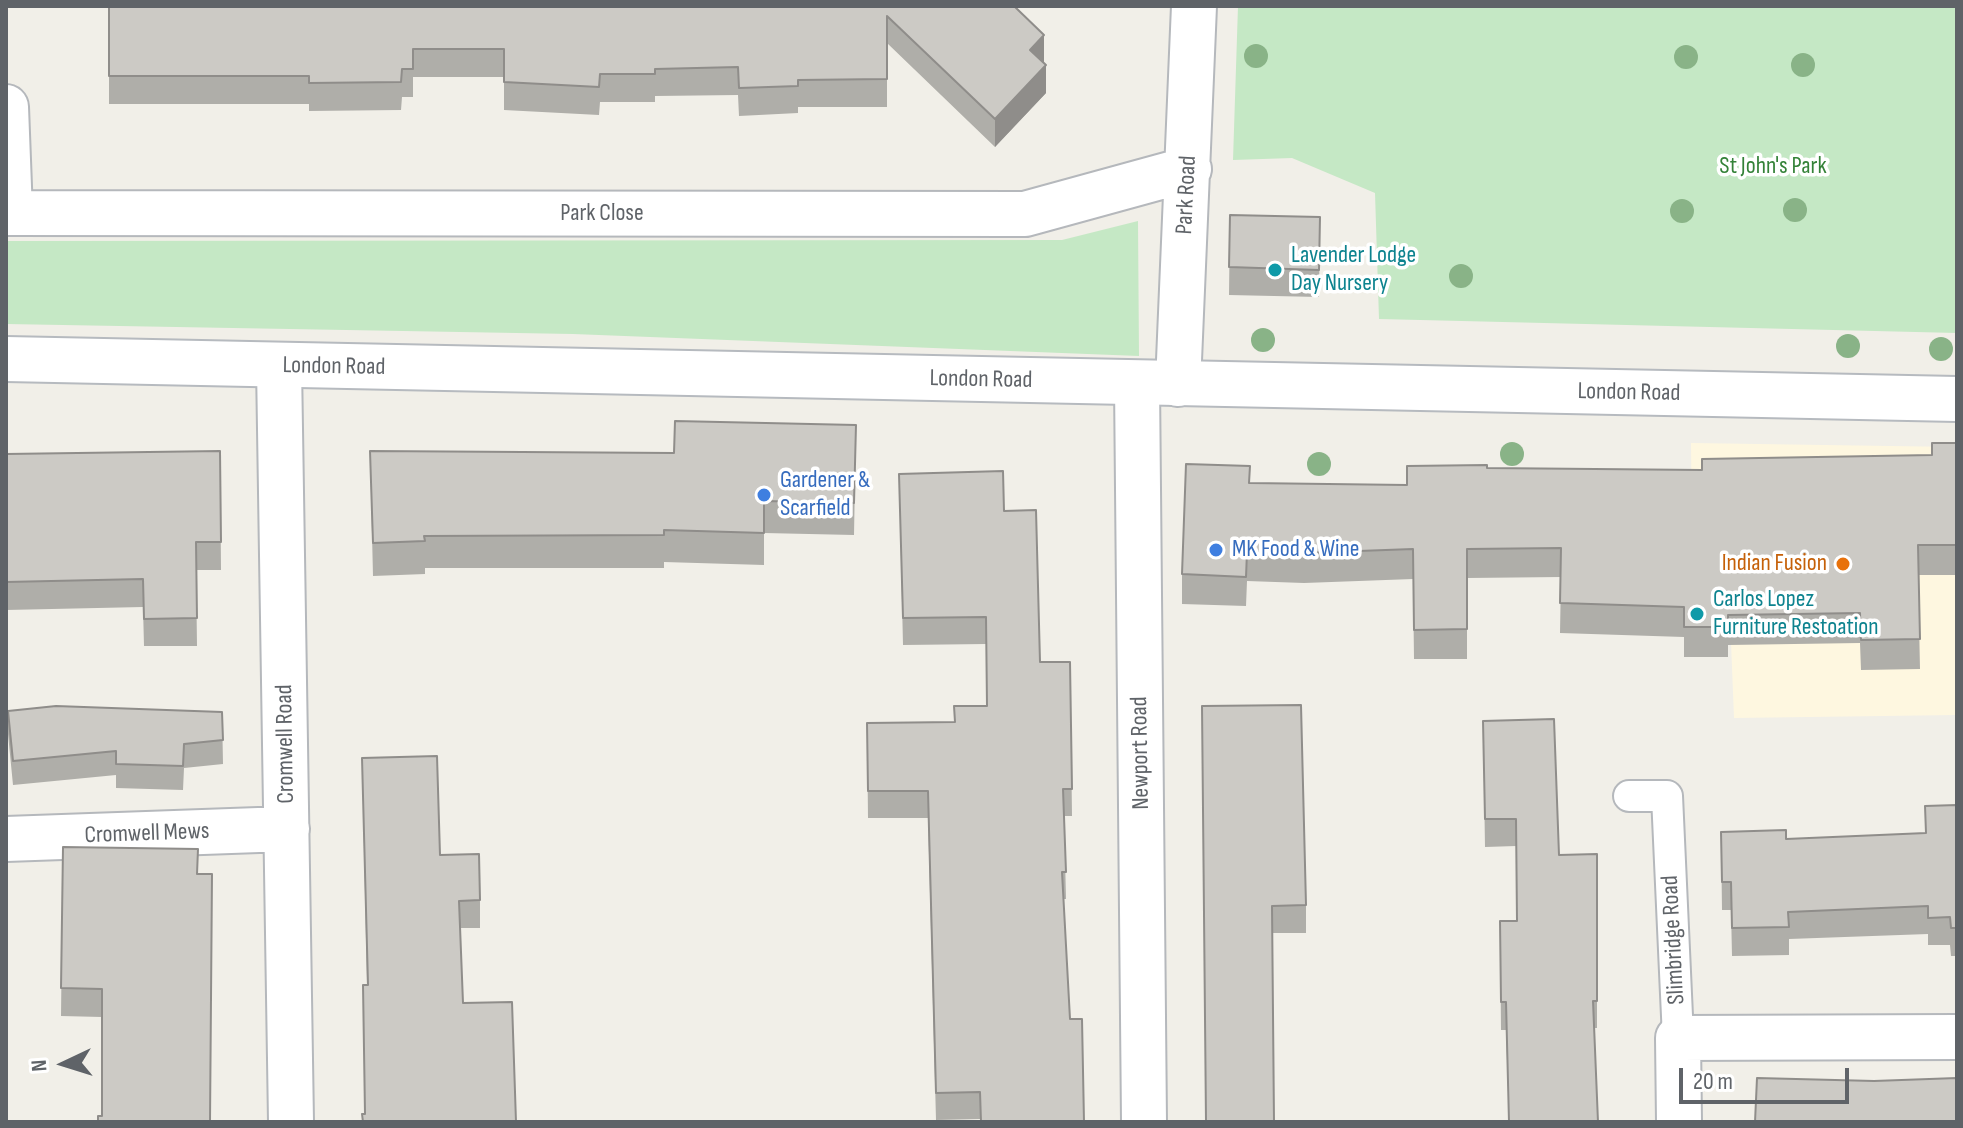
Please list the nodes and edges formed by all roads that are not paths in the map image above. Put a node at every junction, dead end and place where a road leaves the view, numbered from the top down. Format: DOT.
graph roads {
  1 [pos="1194,6"];
  2 [pos="6,107"];
  3 [pos="1189,169"];
  4 [pos="8,213"];
  5 [pos="6,359"];
  6 [pos="279,366"];
  7 [pos="1158,383"];
  8 [pos="1957,399"];
  9 [pos="1629,796"];
  10 [pos="287,829"];
  11 [pos="6,839"];
  12 [pos="1957,1037"];
  13 [pos="1678,1038"];
  14 [pos="291,1122"];
  15 [pos="1144,1122"];
  16 [pos="1679,1122"];
  1 -- 3 [label="street, Park Road"];
  2 -- 4 [label="street, Park Close"];
  3 -- 4 [label="street, Park Close"];
  3 -- 7 [label="street, Park Road"];
  5 -- 6 [label="street, London Road"];
  6 -- 7 [label="street, London Road"];
  6 -- 10 [label="street, Cromwell Road"];
  7 -- 8 [label="street, London Road"];
  7 -- 15 [label="street, Newport Road"];
  9 -- 13 [label="lane, Slimbridge Road"];
  10 -- 11 [label="street, Cromwell Mews"];
  10 -- 14 [label="street, Cromwell Road"];
  12 -- 13 [label="street"];
  13 -- 16 [label="street, Slimbridge Road"];
}
